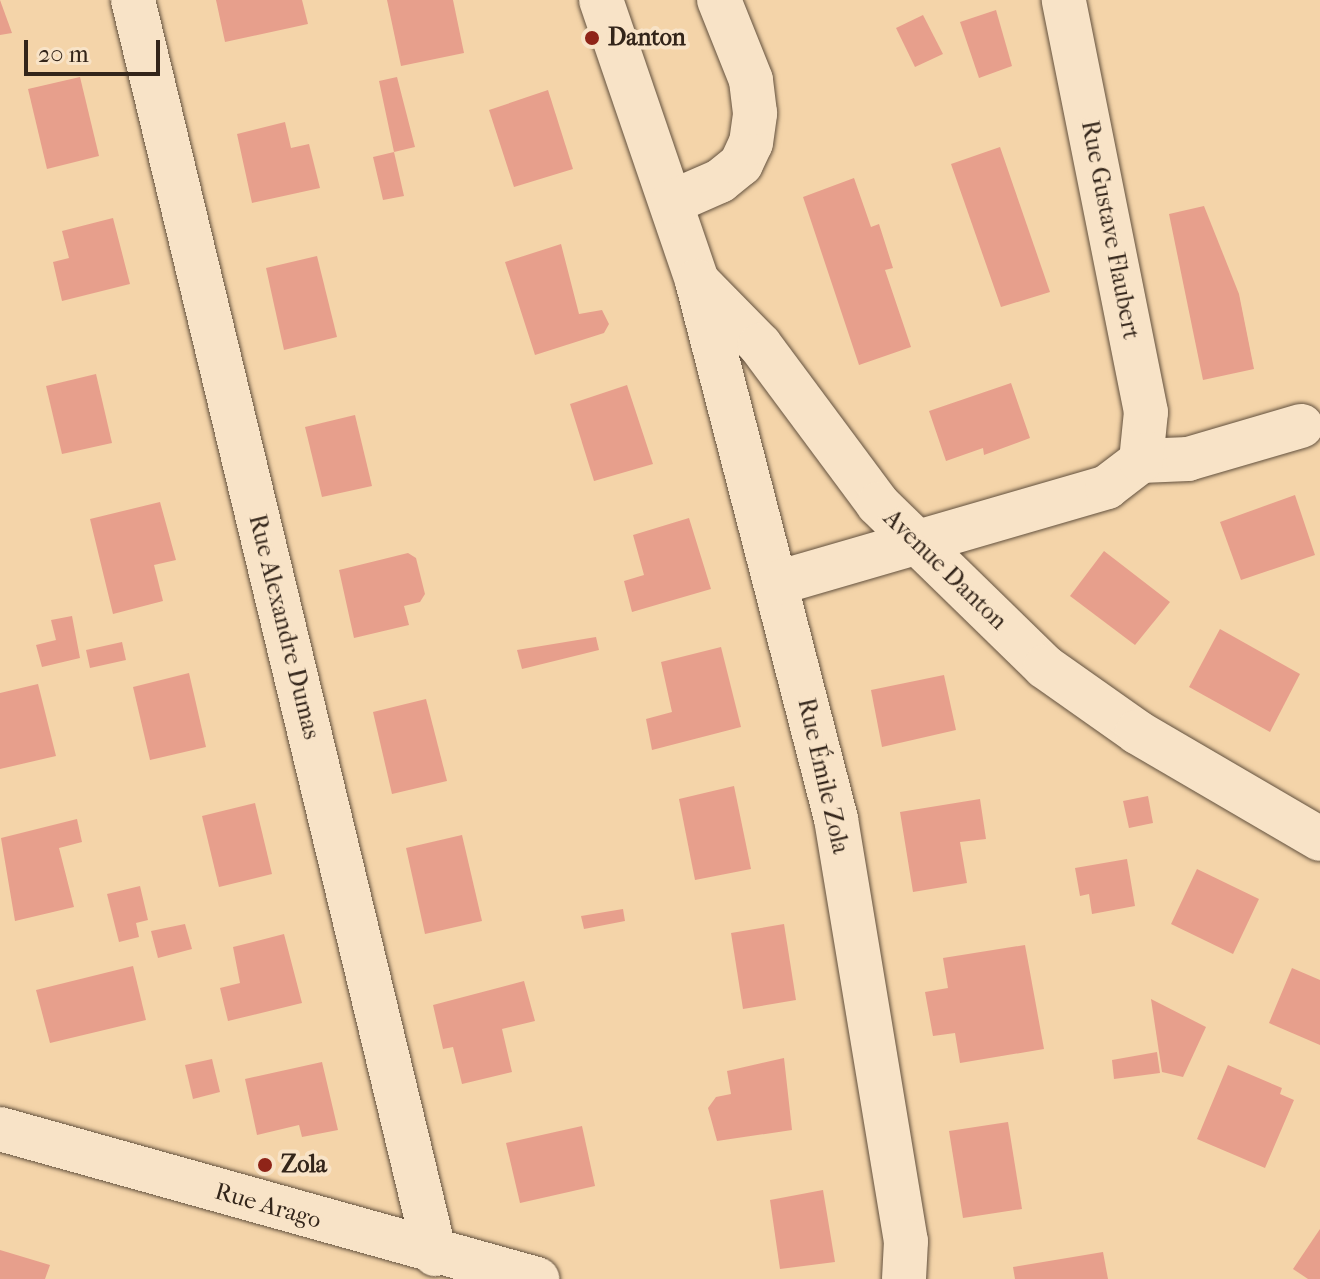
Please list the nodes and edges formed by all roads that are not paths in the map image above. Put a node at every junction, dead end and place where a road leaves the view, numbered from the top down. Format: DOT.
graph roads {
  1 [pos="133,0"];
  2 [pos="601,0"];
  3 [pos="719,0"];
  4 [pos="1064,0"];
  5 [pos="672,202"];
  6 [pos="697,281"];
  7 [pos="1301,426"];
  8 [pos="1141,461"];
  9 [pos="915,541"];
  10 [pos="777,583"];
  11 [pos="1320,839"];
  12 [pos="0,1129"];
  13 [pos="435,1254"];
  14 [pos="537,1279"];
  15 [pos="904,1279"];
  1 -- 13 [label="street, Rue Alexandre Dumas"];
  2 -- 5 [label="street, Avenue Danton"];
  3 -- 5 [label="street"];
  4 -- 8 [label="street, Rue Gustave Flaubert"];
  5 -- 6 [label="street, Avenue Danton"];
  6 -- 9 [label="street, Avenue Danton"];
  6 -- 10 [label="street, Rue Émile Zola"];
  7 -- 8 [label="street"];
  8 -- 9 [label="street"];
  9 -- 10 [label="street"];
  9 -- 11 [label="street, Avenue Danton"];
  10 -- 15 [label="street, Rue Émile Zola"];
  12 -- 13 [label="street, Rue Arago"];
  13 -- 14 [label="street, Rue Arago"];
}
